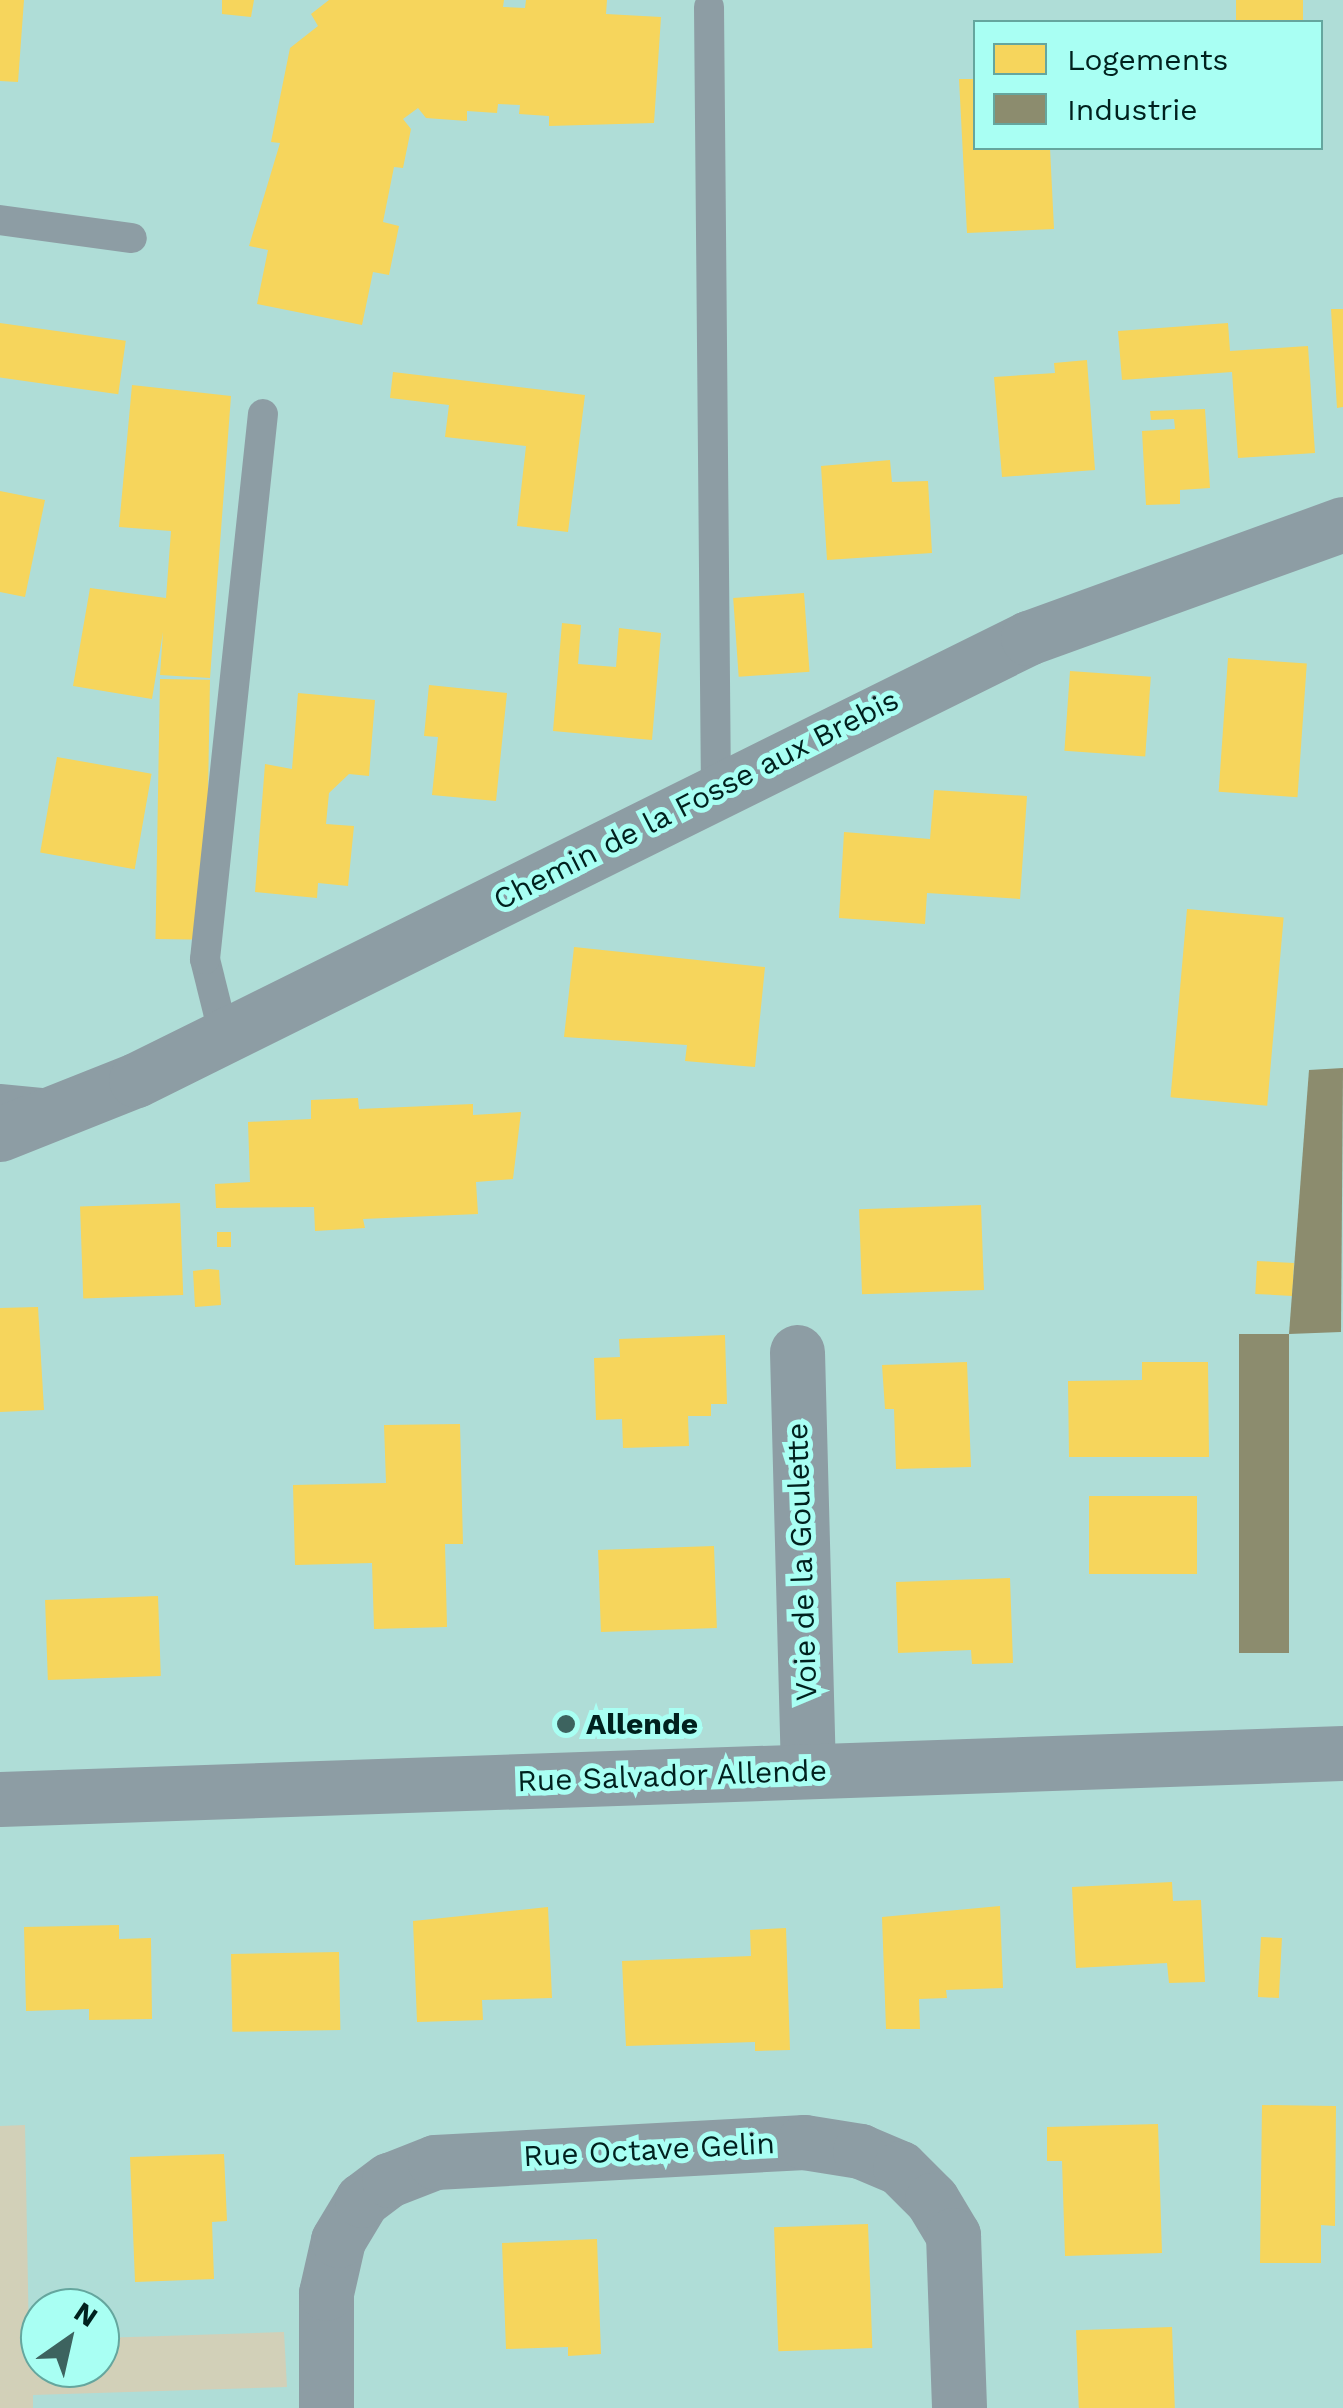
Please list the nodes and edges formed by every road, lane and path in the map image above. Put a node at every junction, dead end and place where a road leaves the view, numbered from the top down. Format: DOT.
graph roads {
  1 [pos="709,7"];
  2 [pos="0,220"];
  3 [pos="132,238"];
  4 [pos="263,414"];
  5 [pos="1343,524"];
  6 [pos="716,790"];
  7 [pos="224,1036"];
  8 [pos="0,1098"];
  9 [pos="63,1106"];
  10 [pos="0,1134"];
  11 [pos="797,1352"];
  12 [pos="1343,1752"];
  13 [pos="808,1771"];
  14 [pos="0,1799"];
  15 [pos="326,2408"];
  16 [pos="958,2408"];
  1 -- 6 [label="lane"];
  2 -- 3 [label="lane"];
  4 -- 7 [label="lane"];
  5 -- 6 [label="street, Chemin de la Fosse aux Brebis"];
  6 -- 7 [label="street, Chemin de la Fosse aux Brebis"];
  7 -- 9 [label="street, Chemin de la Fosse aux Brebis"];
  8 -- 9 [label="lane, Chemin de la Fosse aux Brebis"];
  9 -- 10 [label="street, Chemin de la Fosse aux Brebis"];
  11 -- 13 [label="street, Voie de la Goulette"];
  12 -- 13 [label="street, Rue Salvador Allende"];
  13 -- 14 [label="street, Rue Salvador Allende"];
  15 -- 16 [label="street, Rue Octave Gelin"];
}
